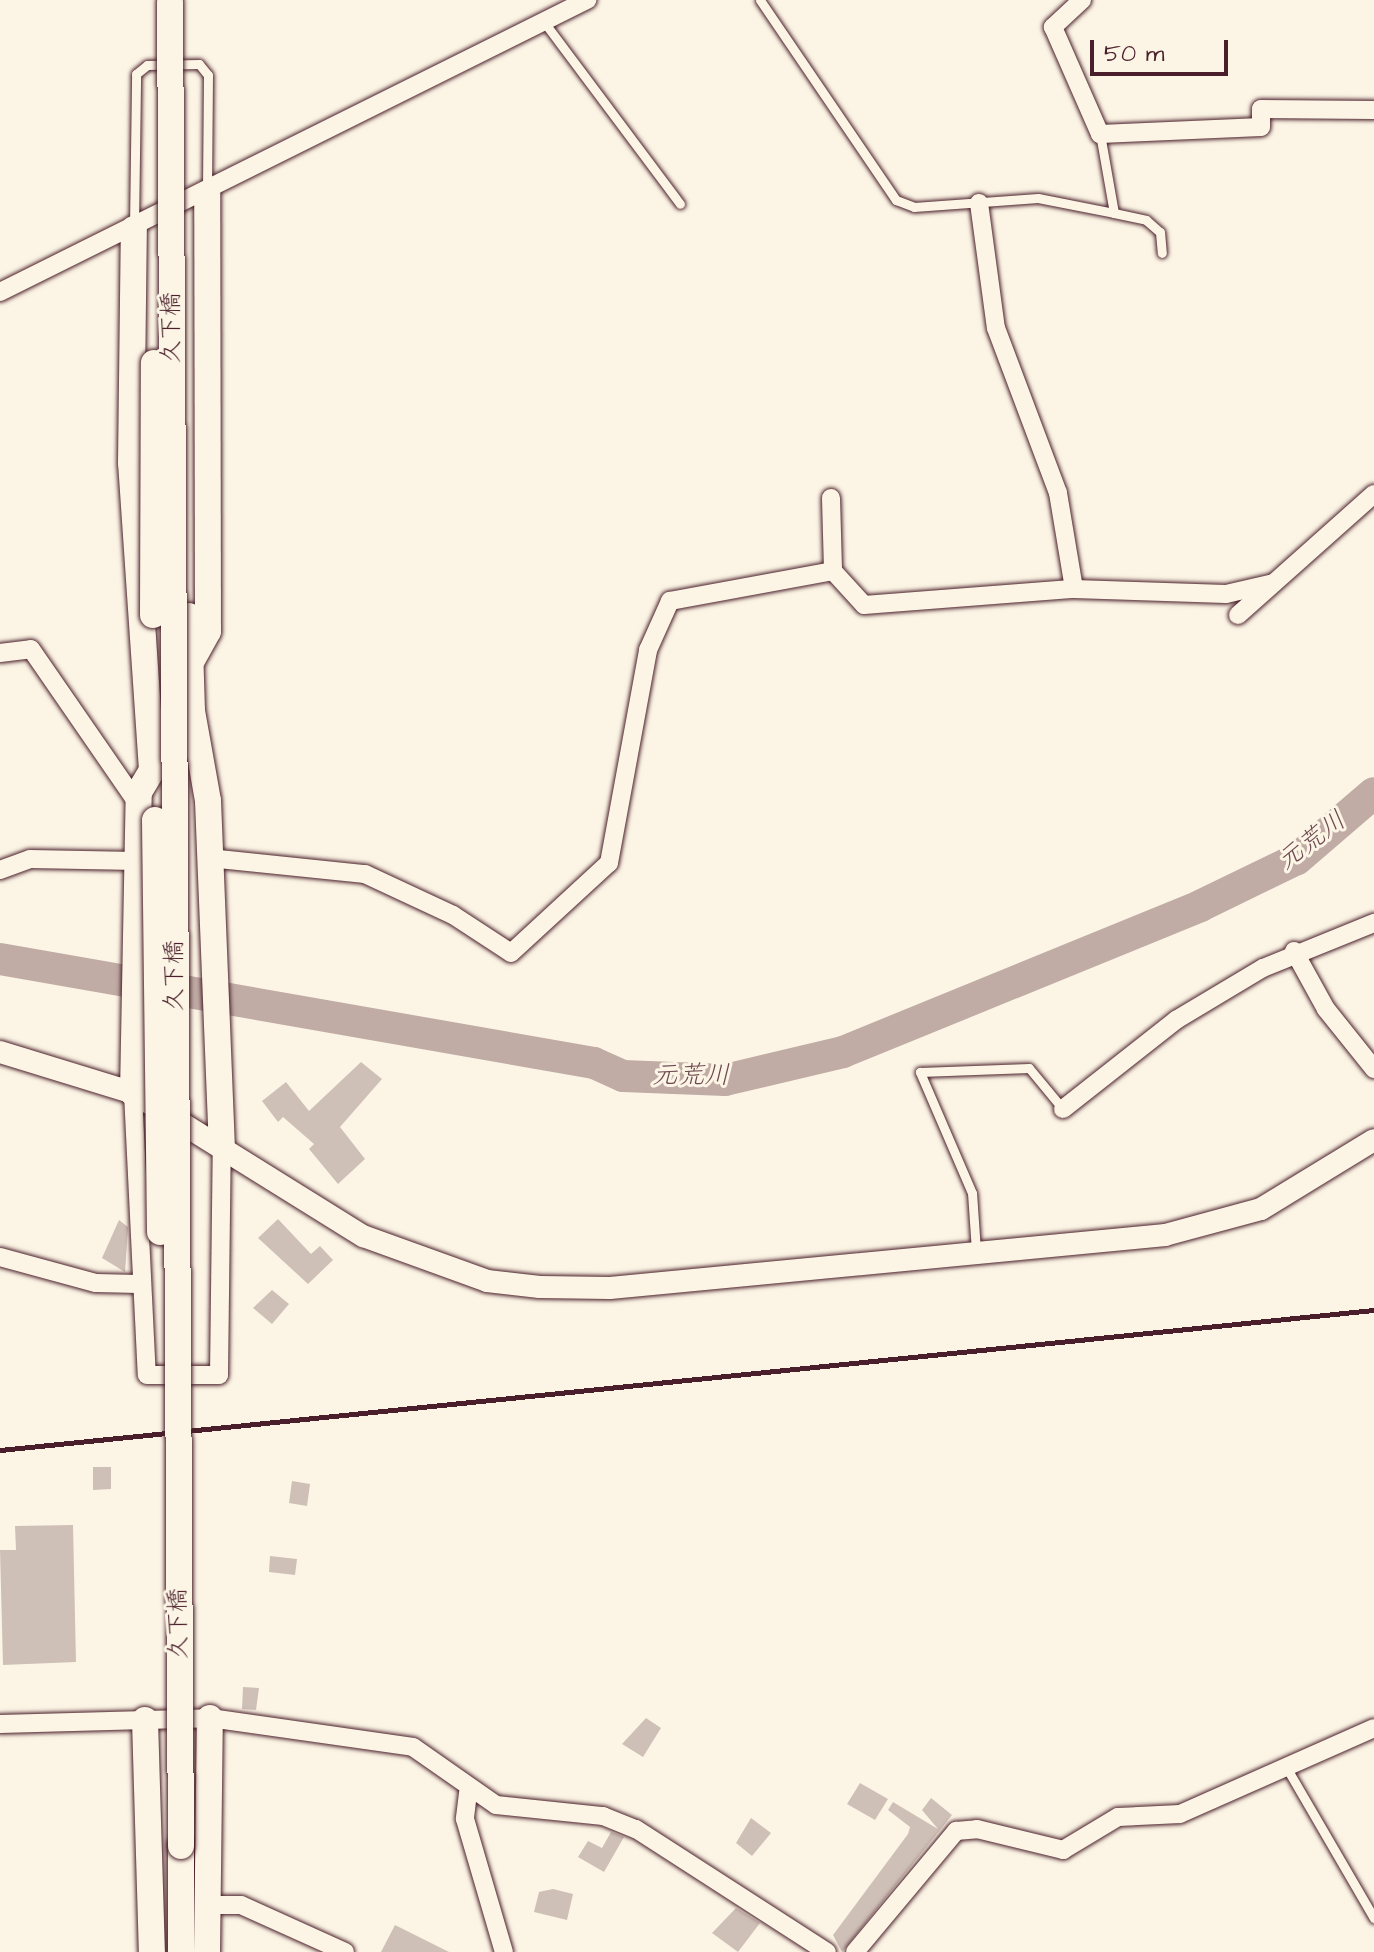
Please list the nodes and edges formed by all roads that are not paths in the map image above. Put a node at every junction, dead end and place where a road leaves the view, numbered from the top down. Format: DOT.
graph roads {
  1 [pos="587,0"];
  2 [pos="760,0"];
  3 [pos="1082,0"];
  4 [pos="170,1"];
  5 [pos="544,22"];
  6 [pos="1374,110"];
  7 [pos="1100,134"];
  8 [pos="207,194"];
  9 [pos="979,203"];
  10 [pos="680,204"];
  11 [pos="1114,213"];
  12 [pos="134,229"];
  13 [pos="1162,253"];
  14 [pos="0,292"];
  15 [pos="1374,494"];
  16 [pos="831,498"];
  17 [pos="833,571"];
  18 [pos="1274,583"];
  19 [pos="1074,589"];
  20 [pos="1238,615"];
  21 [pos="0,653"];
  22 [pos="189,664"];
  23 [pos="146,686"];
  24 [pos="197,748"];
  25 [pos="147,812"];
  26 [pos="209,858"];
  27 [pos="30,859"];
  28 [pos="137,861"];
  29 [pos="0,862"];
  30 [pos="0,870"];
  31 [pos="1374,923"];
  32 [pos="1294,951"];
  33 [pos="0,1052"];
  34 [pos="1374,1069"];
  35 [pos="133,1093"];
  36 [pos="1063,1109"];
  37 [pos="1374,1140"];
  38 [pos="222,1144"];
  39 [pos="976,1253"];
  40 [pos="0,1257"];
  41 [pos="138,1284"];
  42 [pos="177,1467"];
  43 [pos="210,1718"];
  44 [pos="145,1720"];
  45 [pos="0,1724"];
  46 [pos="1374,1728"];
  47 [pos="1286,1767"];
  48 [pos="468,1793"];
  49 [pos="206,1905"];
  50 [pos="1374,1918"];
  51 [pos="152,1952"];
  52 [pos="181,1952"];
  53 [pos="207,1952"];
  54 [pos="345,1952"];
  55 [pos="504,1952"];
  56 [pos="827,1952"];
  57 [pos="855,1952"];
  1 -- 5 [label="street"];
  2 -- 9 [label="lane"];
  3 -- 7 [label="street"];
  4 -- 22 [label="main road, bridge"];
  4 -- 23 [label="main road, bridge"];
  4 -- 42 [label="main road, 久下橋, bridge"];
  5 -- 8 [label="street"];
  5 -- 10 [label="lane"];
  6 -- 7 [label="street"];
  7 -- 11 [label="lane"];
  8 -- 12 [label="street"];
  8 -- 12 [label="lane"];
  8 -- 22 [label="main road"];
  9 -- 11 [label="lane"];
  9 -- 19 [label="street"];
  11 -- 13 [label="lane"];
  12 -- 14 [label="street"];
  12 -- 23 [label="main road"];
  15 -- 18 [label="street"];
  16 -- 17 [label="street"];
  17 -- 19 [label="street"];
  17 -- 26 [label="street"];
  18 -- 19 [label="street"];
  18 -- 20 [label="street"];
  21 -- 25 [label="street"];
  22 -- 24 [label="main road"];
  23 -- 25 [label="main road"];
  24 -- 26 [label="main road"];
  24 -- 42 [label="main road, bridge"];
  25 -- 28 [label="main road"];
  25 -- 42 [label="main road, bridge"];
  26 -- 38 [label="main road"];
  27 -- 28 [label="street"];
  27 -- 29 [label="street"];
  27 -- 30 [label="street"];
  28 -- 35 [label="main road"];
  31 -- 32 [label="street"];
  32 -- 34 [label="street"];
  32 -- 36 [label="street"];
  33 -- 35 [label="street"];
  35 -- 38 [label="street"];
  35 -- 41 [label="street"];
  36 -- 39 [label="lane"];
  37 -- 39 [label="street"];
  38 -- 39 [label="street"];
  38 -- 41 [label="street"];
  40 -- 41 [label="street"];
  42 -- 52 [label="main road, 久下橋, bridge"];
  43 -- 44 [label="street"];
  43 -- 48 [label="street"];
  43 -- 49 [label="main road"];
  44 -- 45 [label="street"];
  44 -- 51 [label="main road"];
  46 -- 47 [label="street"];
  47 -- 50 [label="lane"];
  47 -- 57 [label="street"];
  48 -- 55 [label="street"];
  48 -- 56 [label="street"];
  49 -- 53 [label="main road"];
  49 -- 54 [label="street"];
}
